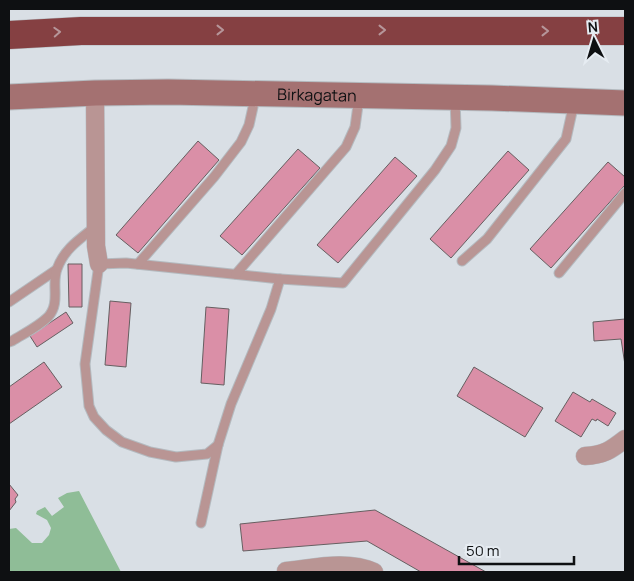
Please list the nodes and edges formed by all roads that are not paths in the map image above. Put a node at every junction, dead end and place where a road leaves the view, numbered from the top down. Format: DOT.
graph roads {
  1 [pos="625,31"];
  2 [pos="9,34"];
  3 [pos="95,93"];
  4 [pos="254,94"];
  5 [pos="359,95"];
  6 [pos="9,97"];
  7 [pos="455,97"];
  8 [pos="575,100"];
  9 [pos="625,103"];
  10 [pos="625,193"];
  11 [pos="96,227"];
  12 [pos="462,261"];
  13 [pos="99,264"];
  14 [pos="138,264"];
  15 [pos="56,270"];
  16 [pos="559,273"];
  17 [pos="236,274"];
  18 [pos="280,279"];
  19 [pos="9,302"];
  20 [pos="9,342"];
  21 [pos="625,439"];
  22 [pos="218,445"];
  23 [pos="586,456"];
  24 [pos="201,523"];
  25 [pos="286,570"];
  26 [pos="374,572"];
  2 -- 1 [label="highway, one-way"];
  3 -- 4 [label="street, Birkagatan"];
  3 -- 6 [label="street, Birkagatan"];
  3 -- 11 [label="street"];
  4 -- 5 [label="street, Birkagatan"];
  4 -- 14 [label="lane"];
  5 -- 7 [label="street, Birkagatan"];
  5 -- 17 [label="lane"];
  7 -- 8 [label="street, Birkagatan"];
  7 -- 18 [label="lane"];
  8 -- 9 [label="street, Birkagatan"];
  8 -- 12 [label="lane"];
  10 -- 16 [label="lane"];
  11 -- 13 [label="street"];
  11 -- 15 [label="lane"];
  13 -- 14 [label="lane"];
  13 -- 22 [label="lane"];
  14 -- 17 [label="lane"];
  15 -- 19 [label="lane"];
  15 -- 20 [label="lane"];
  17 -- 18 [label="lane"];
  18 -- 22 [label="lane"];
  21 -- 23 [label="street"];
  22 -- 24 [label="lane"];
  25 -- 26 [label="street"];
}
